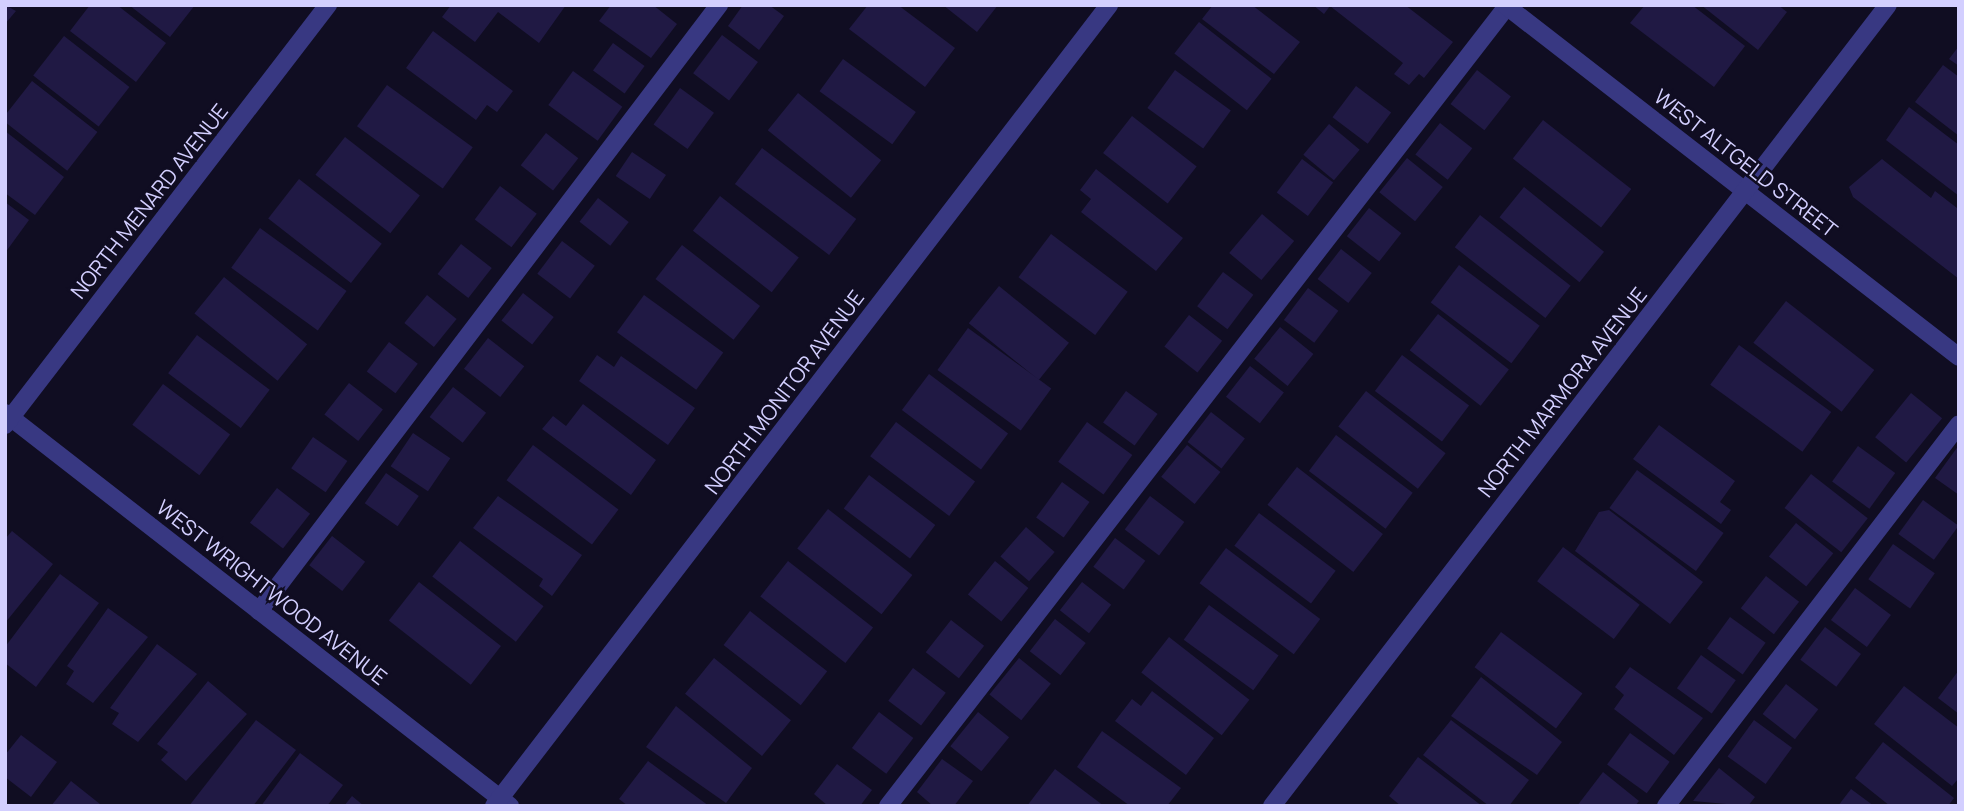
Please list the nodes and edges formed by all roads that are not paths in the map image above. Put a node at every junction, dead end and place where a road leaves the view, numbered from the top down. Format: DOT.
graph roads {
  1 [pos="328,5"];
  2 [pos="719,5"];
  3 [pos="1109,5"];
  4 [pos="1888,5"];
  5 [pos="1507,6"];
  6 [pos="1745,191"];
  7 [pos="1959,357"];
  8 [pos="7,419"];
  9 [pos="1959,424"];
  10 [pos="259,611"];
  11 [pos="502,803"];
  12 [pos="888,806"];
  13 [pos="1272,806"];
  14 [pos="1666,806"];
  1 -- 8 [label="street, NORTH MENARD AVENUE"];
  2 -- 10 [label="street"];
  3 -- 11 [label="street, NORTH MONITOR AVENUE"];
  4 -- 6 [label="street, NORTH MARMORA AVENUE"];
  5 -- 6 [label="street, WEST ALTGELD STREET"];
  5 -- 12 [label="street"];
  6 -- 7 [label="street, WEST ALTGELD STREET"];
  6 -- 13 [label="street, NORTH MARMORA AVENUE"];
  8 -- 10 [label="street, WEST WRIGHTWOOD AVENUE"];
  9 -- 14 [label="street"];
  10 -- 11 [label="street, WEST WRIGHTWOOD AVENUE"];
}
